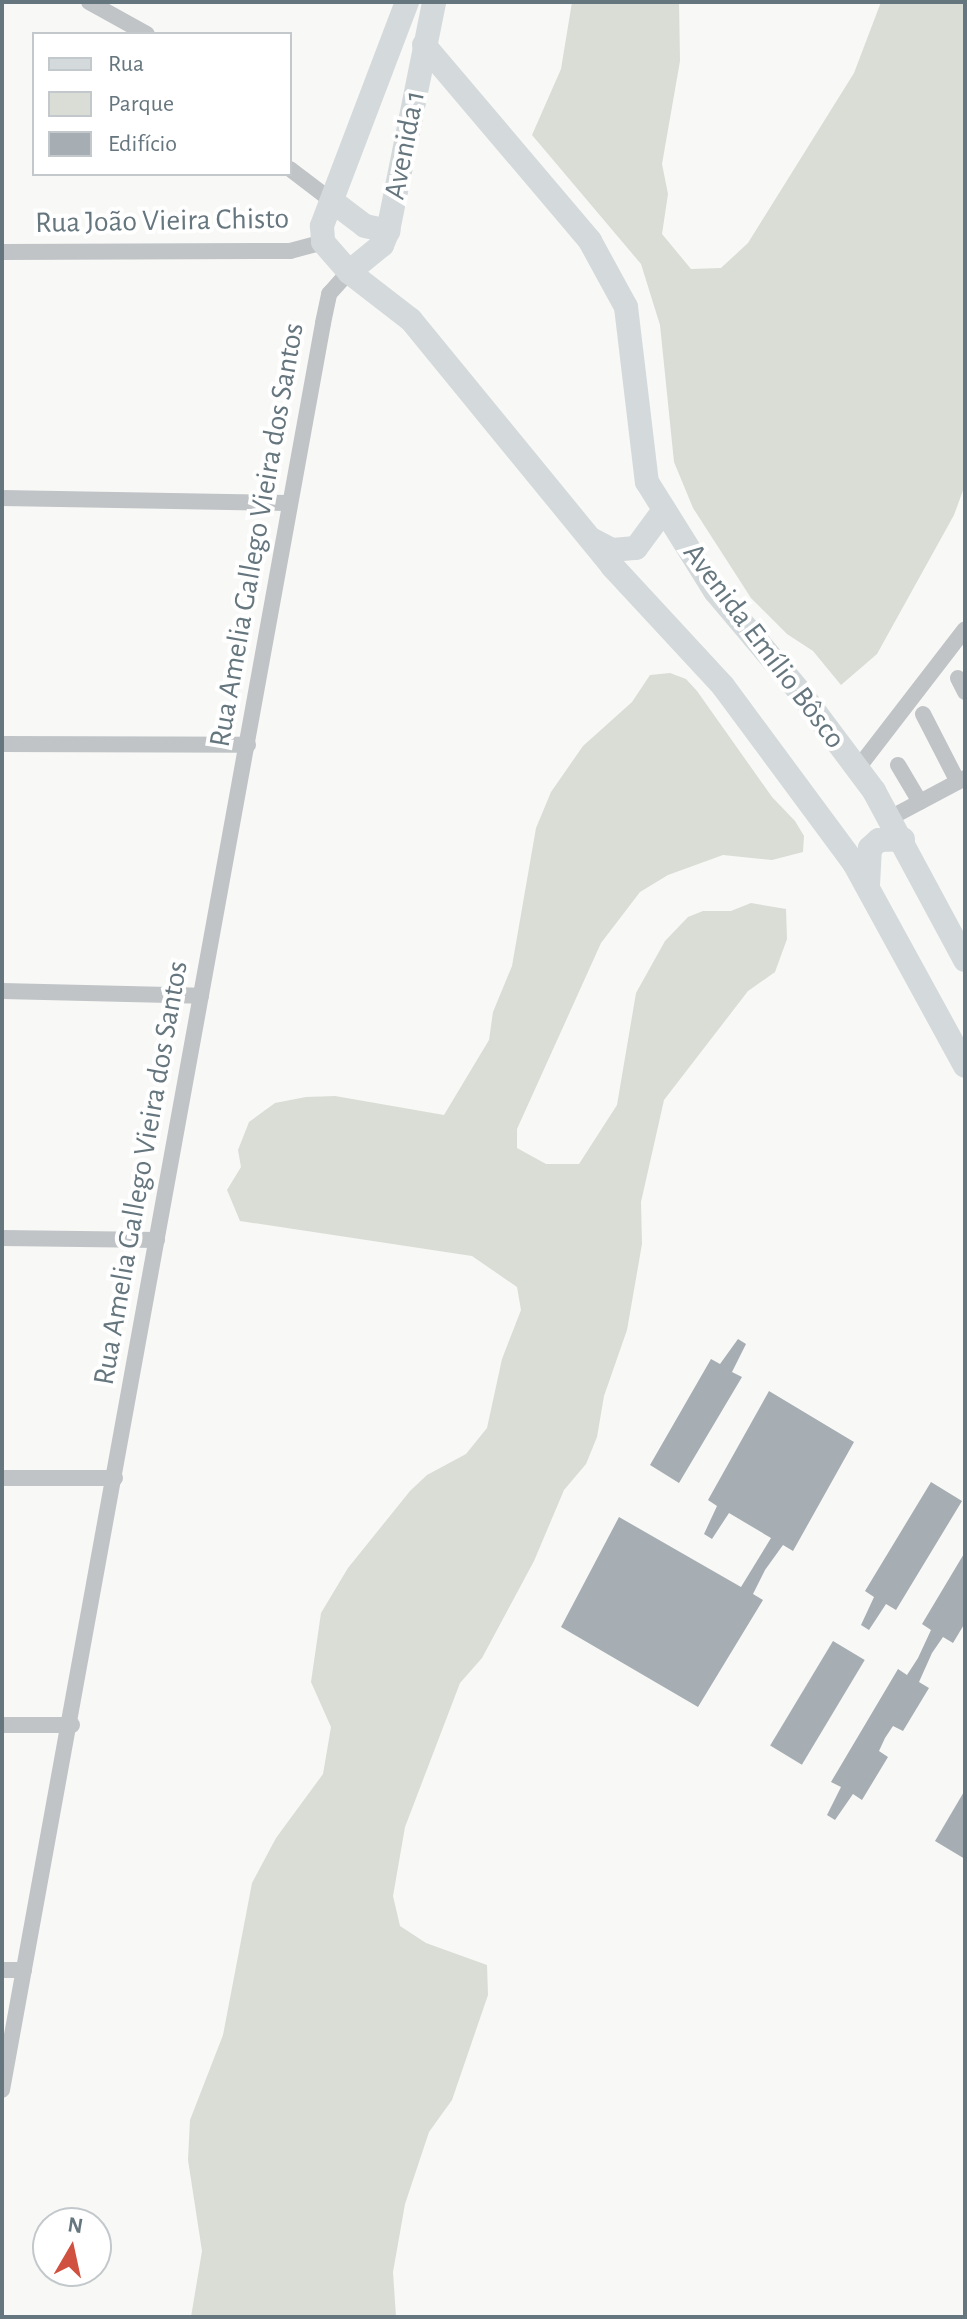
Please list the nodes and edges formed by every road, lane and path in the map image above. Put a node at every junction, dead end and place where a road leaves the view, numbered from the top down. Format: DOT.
graph roads {
  1 [pos="89,2"];
  2 [pos="407,2"];
  3 [pos="434,2"];
  4 [pos="143,32"];
  5 [pos="424,45"];
  6 [pos="292,171"];
  7 [pos="332,201"];
  8 [pos="388,231"];
  9 [pos="323,242"];
  10 [pos="2,252"];
  11 [pos="349,272"];
  12 [pos="2,498"];
  13 [pos="289,503"];
  14 [pos="664,510"];
  15 [pos="588,537"];
  16 [pos="965,629"];
  17 [pos="923,714"];
  18 [pos="2,744"];
  19 [pos="248,745"];
  20 [pos="898,765"];
  21 [pos="858,768"];
  22 [pos="961,780"];
  23 [pos="920,802"];
  24 [pos="888,819"];
  25 [pos="903,839"];
  26 [pos="868,885"];
  27 [pos="965,960"];
  28 [pos="2,991"];
  29 [pos="201,996"];
  30 [pos="965,1066"];
  31 [pos="2,1238"];
  32 [pos="157,1240"];
  33 [pos="2,1478"];
  34 [pos="115,1478"];
  35 [pos="2,1725"];
  36 [pos="72,1725"];
  37 [pos="2,1970"];
  38 [pos="24,1970"];
  39 [pos="2,2090"];
  1 -- 4 [label="street"];
  2 -- 7 [label="main road"];
  3 -- 5 [label="main road, Avenida 1"];
  5 -- 8 [label="main road, Avenida 1"];
  5 -- 14 [label="main road, Avenida Emílio Bôsco"];
  6 -- 7 [label="street"];
  7 -- 8 [label="main road"];
  7 -- 9 [label="main road"];
  8 -- 11 [label="main road, Avenida 1"];
  9 -- 10 [label="street, Rua João Vieira Chisto"];
  9 -- 11 [label="main road, Avenida Emílio Bôsco"];
  11 -- 13 [label="street, Rua Amelia Gallego Vieira dos Santos"];
  11 -- 15 [label="main road, Avenida Emílio Bôsco"];
  12 -- 13 [label="street"];
  13 -- 19 [label="street, Rua Amelia Gallego Vieira dos Santos"];
  14 -- 15 [label="main road"];
  14 -- 21 [label="main road, Avenida Emílio Bôsco"];
  15 -- 26 [label="main road, Avenida Emílio Bôsco"];
  16 -- 21 [label="street"];
  17 -- 22 [label="street"];
  18 -- 19 [label="street"];
  19 -- 29 [label="street, Rua Amelia Gallego Vieira dos Santos"];
  20 -- 23 [label="street"];
  21 -- 24 [label="main road, Avenida Emílio Bôsco"];
  22 -- 23 [label="street"];
  23 -- 24 [label="street"];
  24 -- 25 [label="main road, Avenida Emílio Bôsco"];
  25 -- 26 [label="main road"];
  25 -- 27 [label="main road, Avenida Emílio Bôsco"];
  26 -- 30 [label="main road, Avenida Emílio Bôsco"];
  28 -- 29 [label="street"];
  29 -- 32 [label="street, Rua Amelia Gallego Vieira dos Santos"];
  31 -- 32 [label="street"];
  32 -- 34 [label="street, Rua Amelia Gallego Vieira dos Santos"];
  33 -- 34 [label="street"];
  34 -- 36 [label="street, Rua Amelia Gallego Vieira dos Santos"];
  35 -- 36 [label="street"];
  36 -- 38 [label="street, Rua Amelia Gallego Vieira dos Santos"];
  37 -- 38 [label="street"];
  38 -- 39 [label="street, Rua Amelia Gallego Vieira dos Santos"];
}
